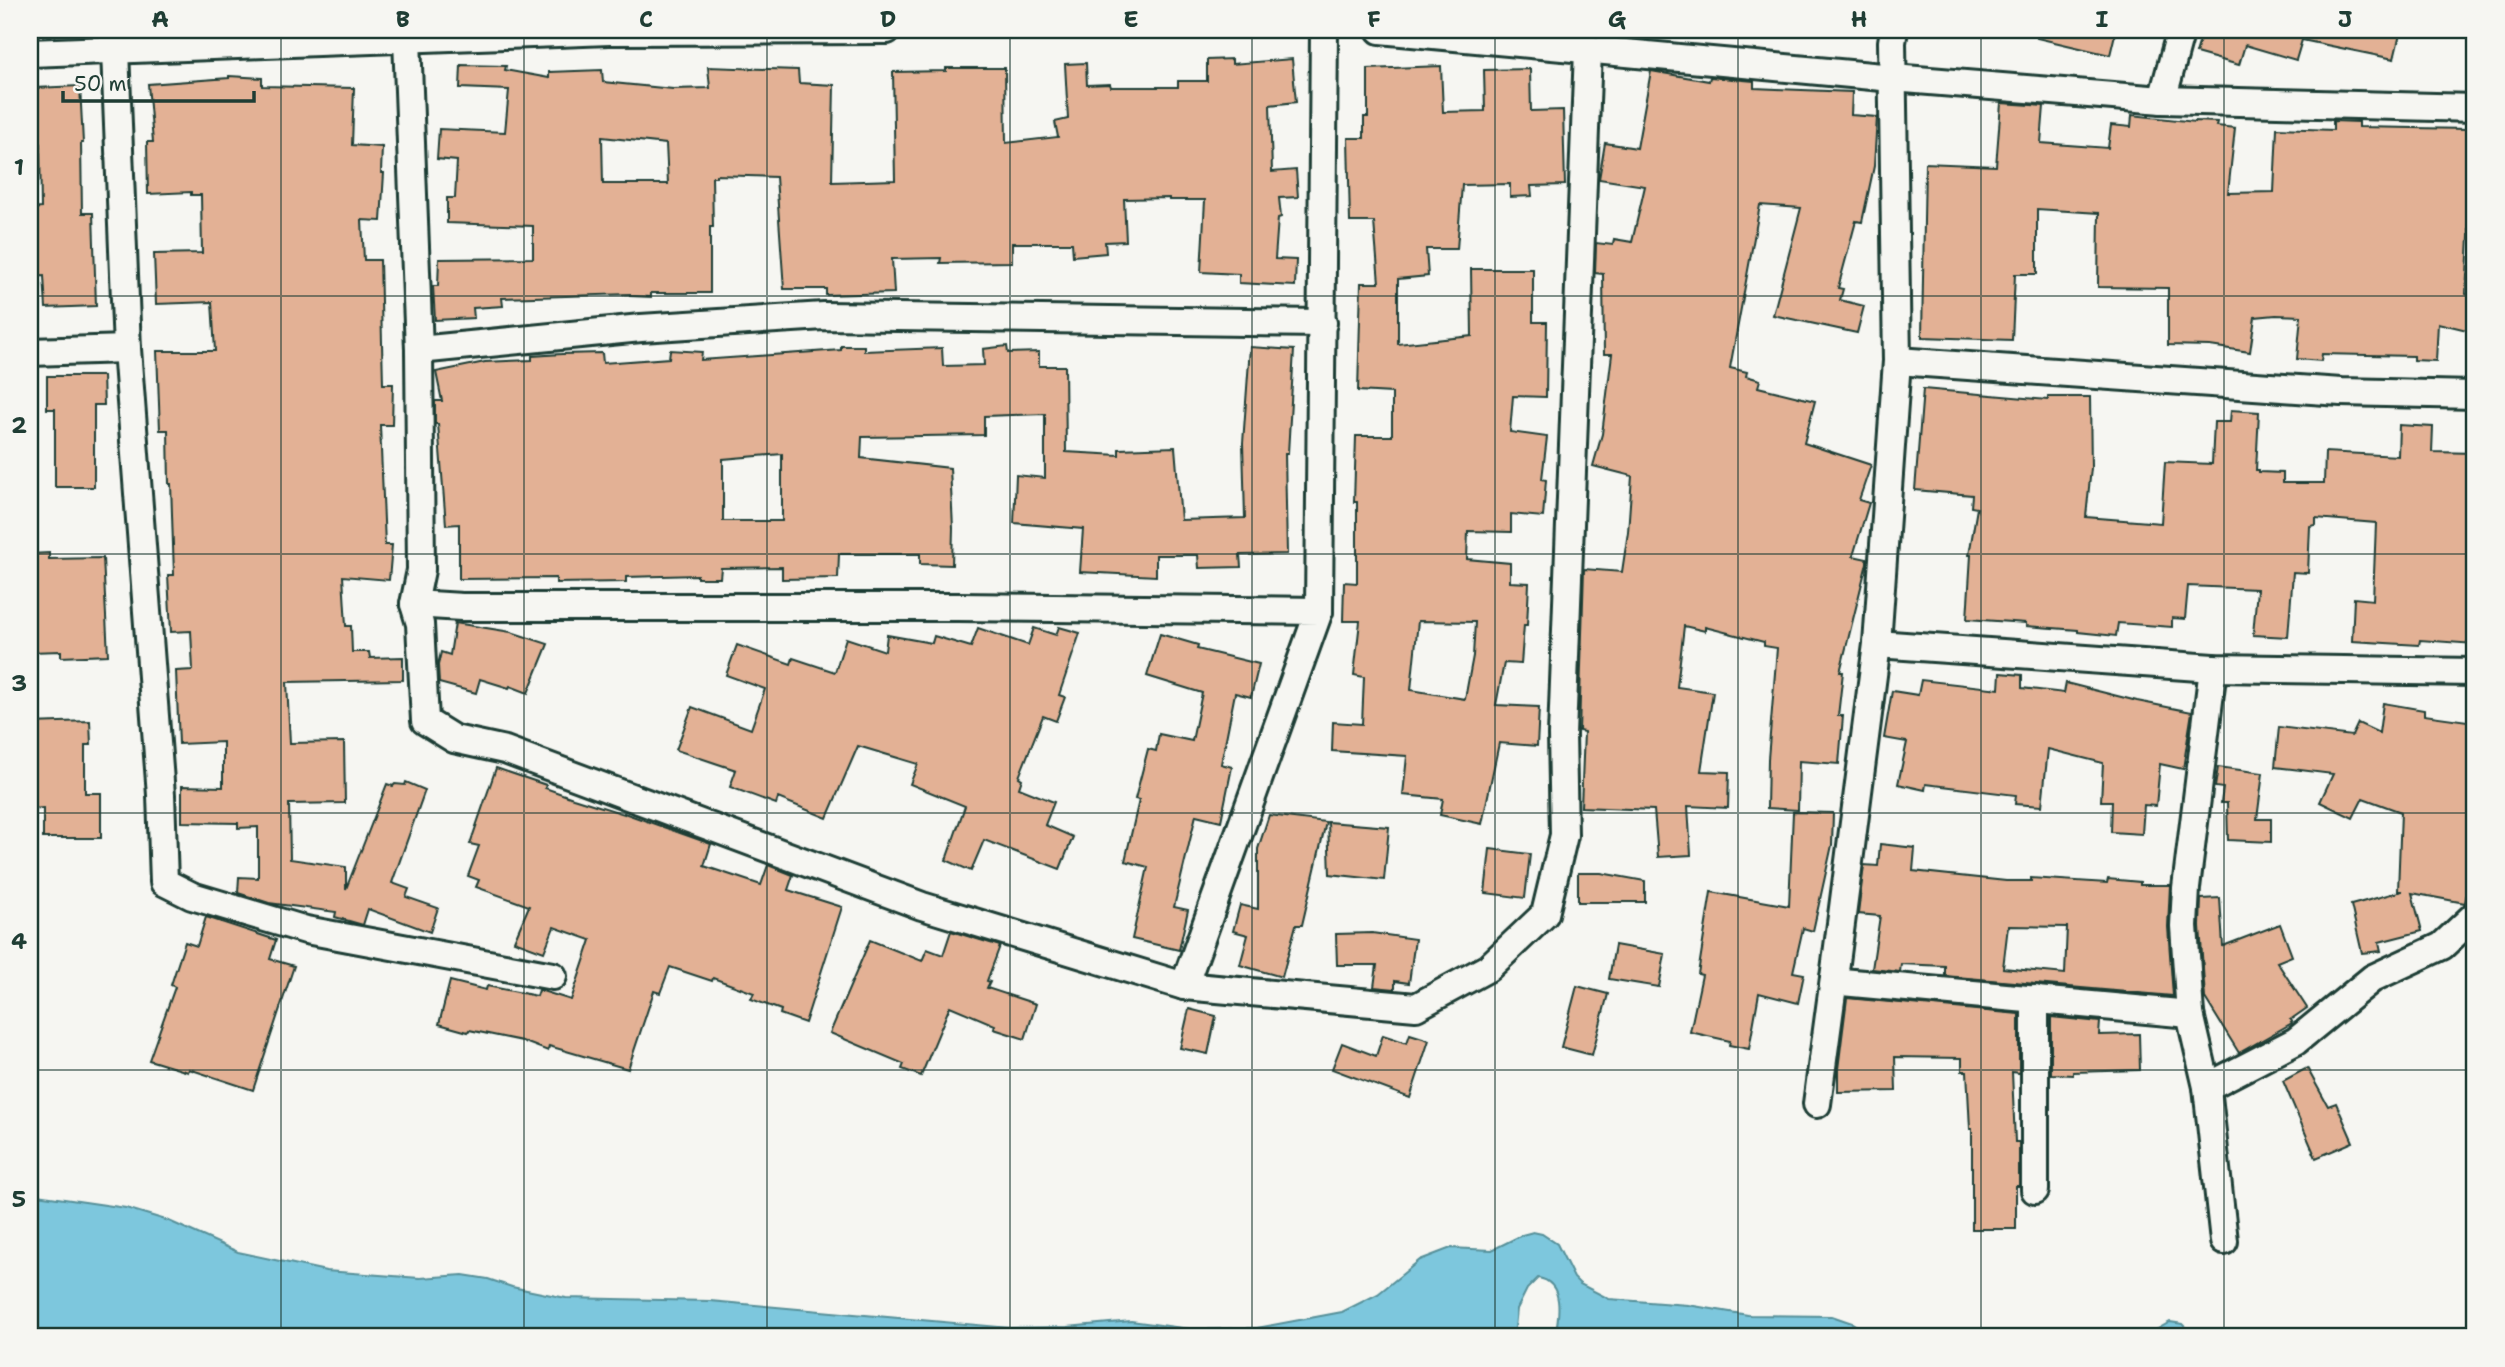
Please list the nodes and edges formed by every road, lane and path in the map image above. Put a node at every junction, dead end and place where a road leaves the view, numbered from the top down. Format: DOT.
graph roads {
  1 [pos="609,30"];
  2 [pos="887,30"];
  3 [pos="1324,30"];
  4 [pos="1380,30"];
  5 [pos="1894,30"];
  6 [pos="2181,30"];
  7 [pos="407,39"];
  8 [pos="115,50"];
  9 [pos="1588,50"];
  10 [pos="30,53"];
  11 [pos="1893,79"];
  12 [pos="2162,100"];
  13 [pos="2475,108"];
  14 [pos="1323,323"];
  15 [pos="127,349"];
  16 [pos="419,349"];
  17 [pos="30,352"];
  18 [pos="1897,361"];
  19 [pos="2475,395"];
  20 [pos="415,604"];
  21 [pos="1319,611"];
  22 [pos="1878,644"];
  23 [pos="2213,668"];
  24 [pos="2475,672"];
  25 [pos="2475,915"];
  26 [pos="553,976"];
  27 [pos="1833,978"];
  28 [pos="1184,986"];
  29 [pos="2035,999"];
  30 [pos="2190,1014"];
  31 [pos="2207,1087"];
  32 [pos="1817,1104"];
  33 [pos="2035,1191"];
  34 [pos="2224,1241"];
  1 -- 2 [label="street"];
  1 -- 7 [label="street"];
  3 -- 14 [label="street"];
  4 -- 9 [label="street"];
  5 -- 11 [label="street"];
  6 -- 12 [label="street"];
  7 -- 8 [label="street"];
  7 -- 16 [label="street"];
  8 -- 10 [label="street"];
  8 -- 15 [label="street"];
  9 -- 11 [label="street"];
  9 -- 28 [label="street"];
  11 -- 12 [label="street"];
  11 -- 18 [label="street"];
  12 -- 13 [label="street"];
  14 -- 16 [label="street"];
  14 -- 21 [label="street"];
  15 -- 17 [label="street"];
  15 -- 26 [label="street"];
  16 -- 20 [label="street"];
  18 -- 19 [label="street"];
  18 -- 22 [label="street"];
  20 -- 21 [label="street"];
  20 -- 28 [label="street"];
  21 -- 28 [label="street"];
  22 -- 23 [label="street"];
  22 -- 27 [label="street"];
  23 -- 24 [label="street"];
  23 -- 30 [label="street"];
  25 -- 31 [label="street"];
  27 -- 29 [label="street"];
  27 -- 32 [label="street"];
  29 -- 30 [label="street"];
  29 -- 33 [label="street"];
  30 -- 31 [label="street"];
  31 -- 34 [label="street"];
}
